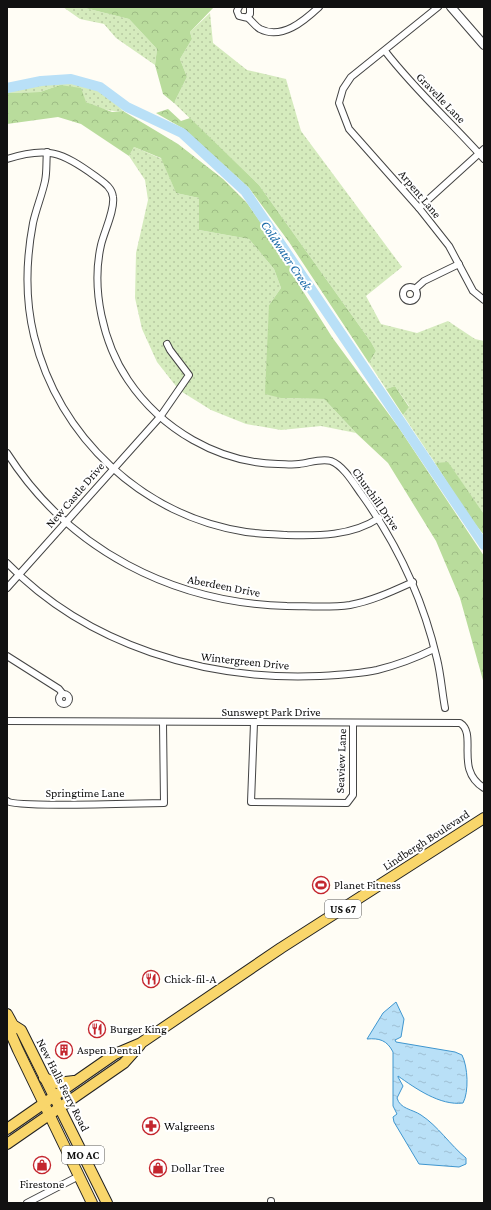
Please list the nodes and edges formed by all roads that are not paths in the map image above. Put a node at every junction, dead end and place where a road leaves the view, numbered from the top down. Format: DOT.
graph roads {
  1 [pos="238,7"];
  2 [pos="250,7"];
  3 [pos="319,7"];
  4 [pos="438,7"];
  5 [pos="451,7"];
  6 [pos="246,17"];
  7 [pos="484,45"];
  8 [pos="385,51"];
  9 [pos="482,151"];
  10 [pos="47,152"];
  11 [pos="7,159"];
  12 [pos="484,159"];
  13 [pos="419,208"];
  14 [pos="459,264"];
  15 [pos="415,289"];
  16 [pos="484,300"];
  17 [pos="167,344"];
  18 [pos="160,417"];
  19 [pos="7,453"];
  20 [pos="112,469"];
  21 [pos="379,518"];
  22 [pos="66,522"];
  23 [pos="7,563"];
  24 [pos="19,575"];
  25 [pos="412,582"];
  26 [pos="7,588"];
  27 [pos="434,649"];
  28 [pos="7,656"];
  29 [pos="63,694"];
  30 [pos="445,708"];
  31 [pos="7,722"];
  32 [pos="163,723"];
  33 [pos="254,723"];
  34 [pos="353,723"];
  35 [pos="484,788"];
  36 [pos="7,801"];
  37 [pos="484,818"];
  38 [pos="7,1014"];
  39 [pos="13,1025"];
  40 [pos="141,1043"];
  41 [pos="44,1078"];
  42 [pos="76,1081"];
  43 [pos="54,1097"];
  44 [pos="44,1104"];
  45 [pos="59,1108"];
  46 [pos="48,1115"];
  47 [pos="7,1129"];
  48 [pos="7,1144"];
  49 [pos="79,1176"];
  50 [pos="28,1203"];
  51 [pos="92,1203"];
  52 [pos="107,1203"];
  1 -- 6 [label="street"];
  2 -- 6 [label="street"];
  3 -- 6 [label="street"];
  4 -- 8 [label="street"];
  5 -- 7 [label="street"];
  8 -- 9 [label="street, Gravelle Lane"];
  8 -- 13 [label="street, Arpent Lane"];
  9 -- 12 [label="street, Gravelle Lane"];
  9 -- 13 [label="street"];
  10 -- 11 [label="street"];
  10 -- 18 [label="street, Churchill Drive"];
  10 -- 20 [label="street"];
  13 -- 14 [label="street, Arpent Lane"];
  14 -- 15 [label="street"];
  14 -- 16 [label="street, Arpent Lane"];
  17 -- 18 [label="street, New Castle Drive"];
  18 -- 20 [label="street, New Castle Drive"];
  18 -- 21 [label="street, Churchill Drive"];
  19 -- 22 [label="street, Aberdeen Drive"];
  20 -- 21 [label="street"];
  20 -- 22 [label="street, New Castle Drive"];
  21 -- 25 [label="street, Churchill Drive"];
  22 -- 24 [label="street, New Castle Drive"];
  22 -- 25 [label="street, Aberdeen Drive"];
  23 -- 24 [label="street, Wintergreen Drive"];
  24 -- 26 [label="street, New Castle Drive"];
  24 -- 27 [label="street, Wintergreen Drive"];
  25 -- 27 [label="street, Churchill Drive"];
  27 -- 30 [label="street, Churchill Drive"];
  28 -- 29 [label="street"];
  31 -- 32 [label="street, Sunswept Park Drive"];
  32 -- 33 [label="street, Sunswept Park Drive"];
  32 -- 36 [label="street, Springtime Lane"];
  33 -- 34 [label="street, Sunswept Park Drive"];
  33 -- 34 [label="street, Seaview Lane"];
  34 -- 35 [label="street, Sunswept Park Drive"];
  37 -- 40 [label="main road, Lindbergh Boulevard / US 67"];
  38 -- 39 [label="main road, New Halls Ferry Road"];
  39 -- 41 [label="main road, New Halls Ferry Road"];
  39 -- 44 [label="main road, New Halls Ferry Road"];
  40 -- 42 [label="main road, Lindbergh Boulevard / US 67"];
  40 -- 45 [label="main road, Lindbergh Boulevard / US 67"];
  41 -- 42 [label="main road"];
  41 -- 43 [label="main road, New Halls Ferry Road"];
  42 -- 43 [label="main road, US 67"];
  43 -- 44 [label="main road, US 67"];
  43 -- 45 [label="main road, New Halls Ferry Road / MO AC"];
  44 -- 46 [label="main road, New Halls Ferry Road / MO AC"];
  44 -- 47 [label="main road, US 67"];
  45 -- 46 [label="main road, Lindbergh Boulevard / US 67"];
  45 -- 52 [label="main road, New Halls Ferry Road / MO AC"];
  46 -- 48 [label="main road, Lindbergh Boulevard / US 67"];
  46 -- 49 [label="main road, New Halls Ferry Road / MO AC"];
  49 -- 50 [label="street"];
  49 -- 51 [label="main road, New Halls Ferry Road / MO AC"];
}
